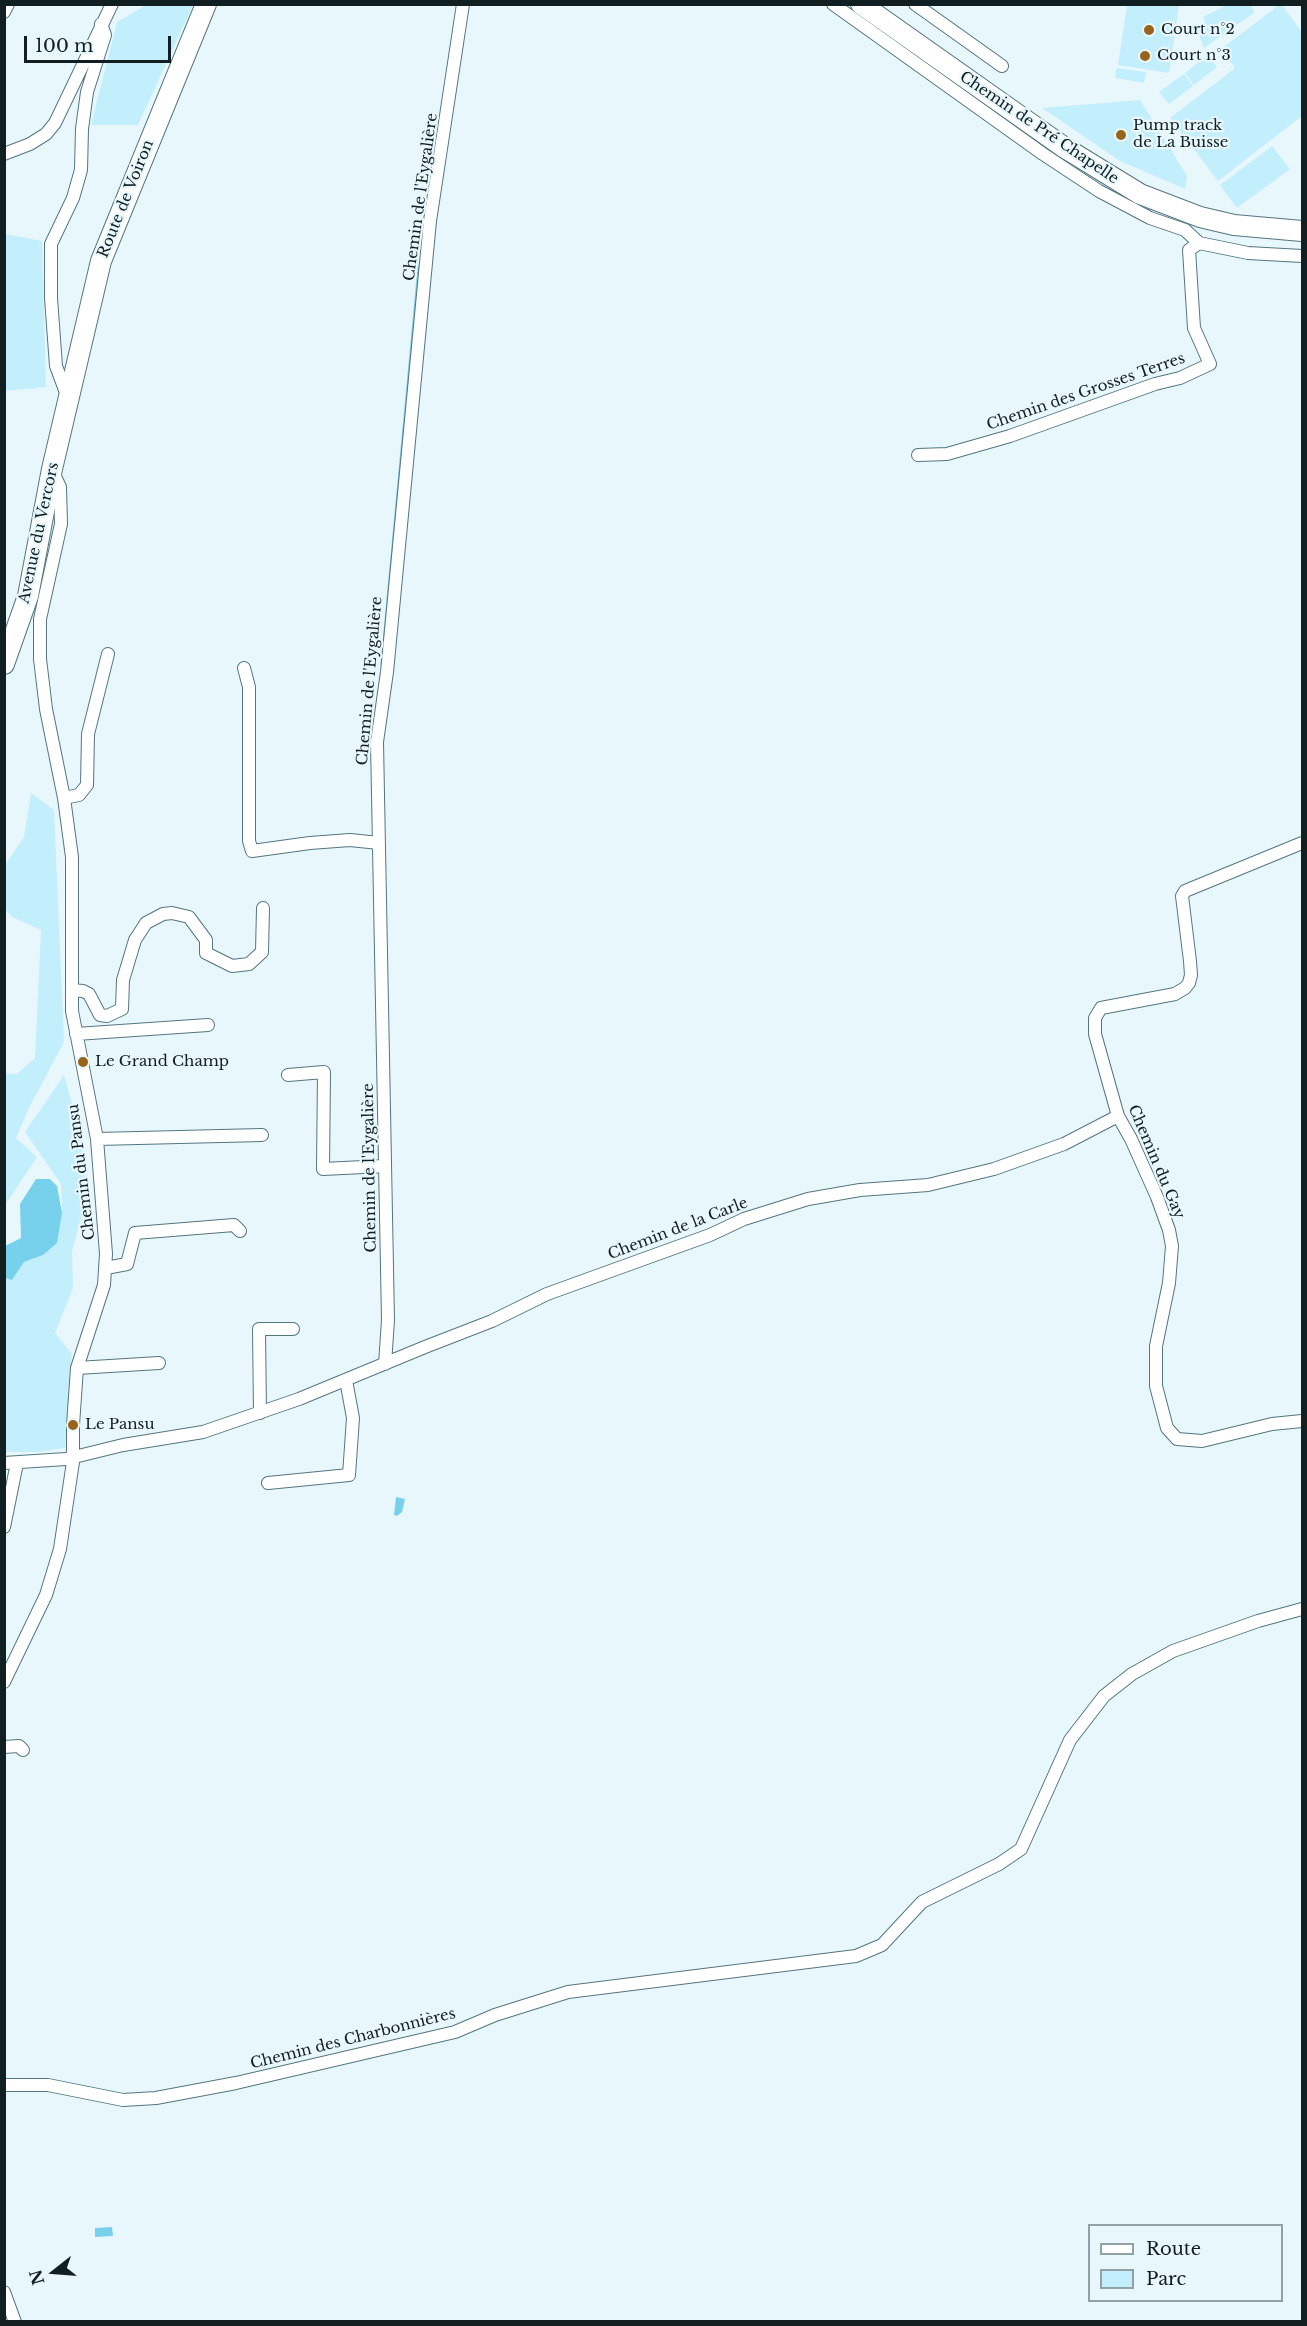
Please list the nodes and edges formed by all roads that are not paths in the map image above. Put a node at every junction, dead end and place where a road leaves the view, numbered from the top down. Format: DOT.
graph roads {
  1 [pos="8,4"];
  2 [pos="112,4"];
  3 [pos="206,4"];
  4 [pos="464,4"];
  5 [pos="833,4"];
  6 [pos="861,4"];
  7 [pos="915,4"];
  8 [pos="4,12"];
  9 [pos="101,24"];
  10 [pos="1002,66"];
  11 [pos="4,154"];
  12 [pos="1302,231"];
  13 [pos="1199,243"];
  14 [pos="1302,256"];
  15 [pos="69,400"];
  16 [pos="918,455"];
  17 [pos="52,469"];
  18 [pos="108,654"];
  19 [pos="4,664"];
  20 [pos="244,668"];
  21 [pos="64,798"];
  22 [pos="379,843"];
  23 [pos="1302,843"];
  24 [pos="264,908"];
  25 [pos="72,990"];
  26 [pos="208,1025"];
  27 [pos="76,1034"];
  28 [pos="288,1075"];
  29 [pos="1118,1116"];
  30 [pos="262,1135"];
  31 [pos="97,1139"];
  32 [pos="384,1166"];
  33 [pos="240,1230"];
  34 [pos="106,1268"];
  35 [pos="293,1329"];
  36 [pos="159,1363"];
  37 [pos="385,1364"];
  38 [pos="77,1368"];
  39 [pos="346,1380"];
  40 [pos="260,1413"];
  41 [pos="1302,1421"];
  42 [pos="73,1458"];
  43 [pos="11,1463"];
  44 [pos="268,1483"];
  45 [pos="4,1527"];
  46 [pos="1302,1609"];
  47 [pos="6,1678"];
  48 [pos="4,1747"];
  49 [pos="23,1750"];
  50 [pos="4,2085"];
  51 [pos="4,2292"];
  52 [pos="15,2322"];
  1 -- 8 [label="street"];
  2 -- 9 [label="street"];
  3 -- 15 [label="main road, Route de Voiron"];
  4 -- 22 [label="street, Chemin de l'Eygalière"];
  5 -- 13 [label="street"];
  6 -- 12 [label="main road, Chemin de Pré Chapelle"];
  7 -- 10 [label="street"];
  9 -- 11 [label="street"];
  9 -- 15 [label="street"];
  13 -- 14 [label="street"];
  13 -- 16 [label="street, Chemin des Grosses Terres"];
  15 -- 17 [label="main road, Avenue du Vercors"];
  17 -- 19 [label="main road, Avenue du Vercors"];
  17 -- 21 [label="street, Chemin du Pansu"];
  18 -- 21 [label="street"];
  20 -- 22 [label="street"];
  21 -- 25 [label="street, Chemin du Pansu"];
  22 -- 32 [label="street, Chemin de l'Eygalière"];
  23 -- 29 [label="street, Chemin du Gay"];
  24 -- 25 [label="street"];
  25 -- 27 [label="street, Chemin du Pansu"];
  26 -- 27 [label="street"];
  27 -- 31 [label="street, Chemin du Pansu"];
  28 -- 32 [label="street"];
  29 -- 37 [label="street, Chemin de la Carle"];
  29 -- 41 [label="street, Chemin du Gay"];
  30 -- 31 [label="street"];
  31 -- 34 [label="street, Chemin du Pansu"];
  32 -- 37 [label="street, Chemin de l'Eygalière"];
  33 -- 34 [label="street"];
  34 -- 38 [label="street, Chemin du Pansu"];
  35 -- 40 [label="street"];
  36 -- 38 [label="street"];
  37 -- 39 [label="street, Chemin de la Carle"];
  38 -- 42 [label="street, Chemin du Pansu"];
  39 -- 40 [label="street, Chemin de la Carle"];
  39 -- 44 [label="street"];
  40 -- 42 [label="street, Chemin de la Carle"];
  42 -- 43 [label="street, Chemin de la Carle"];
  42 -- 47 [label="street, Chemin du Pansu"];
  43 -- 45 [label="street"];
  46 -- 50 [label="street, Chemin des Charbonnières"];
  48 -- 49 [label="street"];
  51 -- 52 [label="street"];
}
